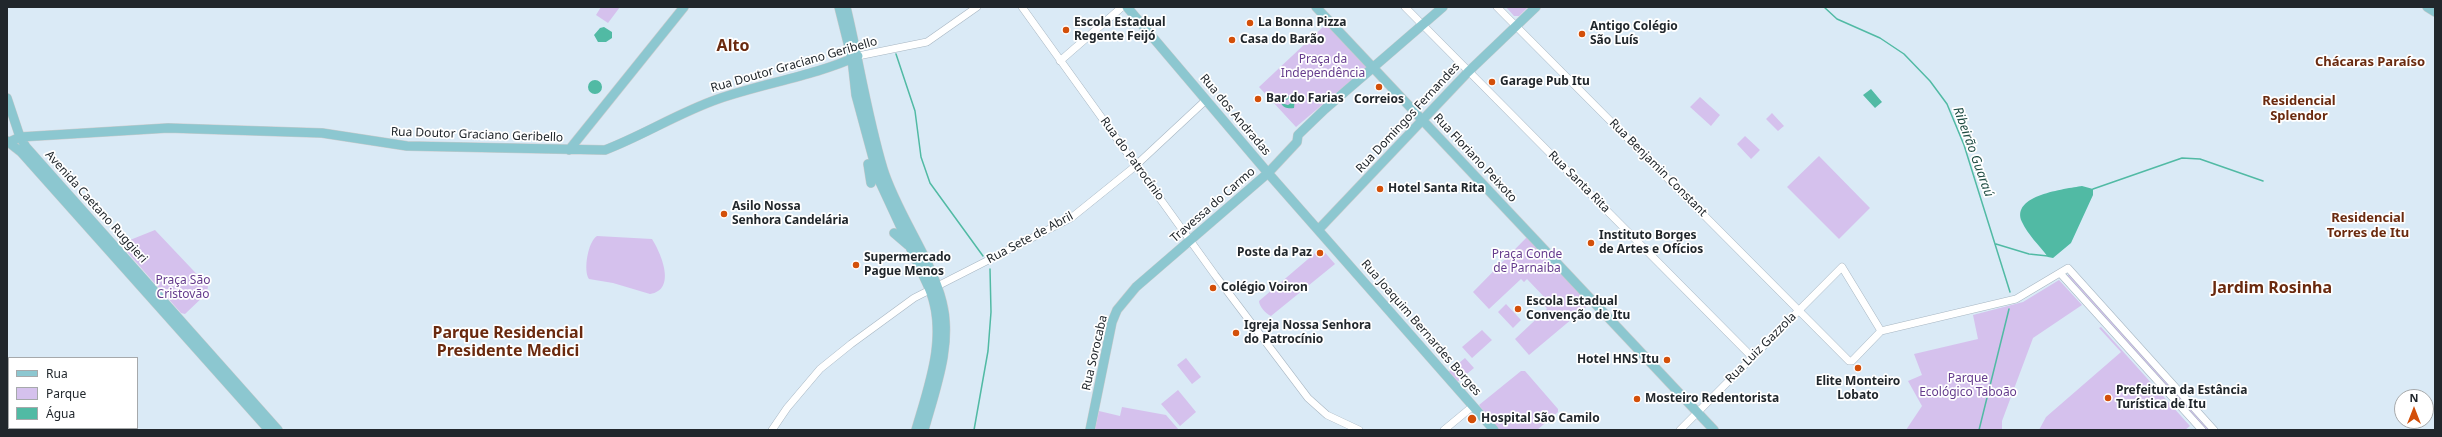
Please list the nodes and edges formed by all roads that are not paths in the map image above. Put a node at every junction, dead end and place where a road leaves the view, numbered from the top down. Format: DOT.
graph roads {
  1 [pos="684,7"];
  2 [pos="839,7"];
  3 [pos="846,7"];
  4 [pos="977,7"];
  5 [pos="1022,7"];
  6 [pos="1122,7"];
  7 [pos="1127,7"];
  8 [pos="1316,7"];
  9 [pos="1405,7"];
  10 [pos="1443,7"];
  11 [pos="1497,7"];
  12 [pos="1536,7"];
  13 [pos="2427,7"];
  14 [pos="2435,12"];
  15 [pos="1422,24"];
  16 [pos="1516,26"];
  17 [pos="855,57"];
  18 [pos="1060,61"];
  19 [pos="1372,67"];
  20 [pos="1468,72"];
  21 [pos="7,98"];
  22 [pos="1206,100"];
  23 [pos="1423,120"];
  24 [pos="20,137"];
  25 [pos="868,141"];
  26 [pos="8,142"];
  27 [pos="569,150"];
  28 [pos="1137,165"];
  29 [pos="1268,173"];
  30 [pos="870,182"];
  31 [pos="1319,229"];
  32 [pos="894,233"];
  33 [pos="1326,238"];
  34 [pos="1190,240"];
  35 [pos="910,246"];
  36 [pos="2060,273"];
  37 [pos="934,288"];
  38 [pos="1136,288"];
  39 [pos="1799,311"];
  40 [pos="1881,331"];
  41 [pos="1752,357"];
  42 [pos="1473,406"];
  43 [pos="1698,412"];
  44 [pos="269,430"];
  45 [pos="278,430"];
  46 [pos="772,430"];
  47 [pos="916,430"];
  48 [pos="924,430"];
  49 [pos="1090,430"];
  50 [pos="1359,430"];
  51 [pos="1444,430"];
  52 [pos="1494,430"];
  53 [pos="1680,430"];
  54 [pos="1714,430"];
  55 [pos="2202,430"];
  56 [pos="2214,430"];
  1 -- 27 [label="main road"];
  2 -- 17 [label="main road"];
  3 -- 17 [label="main road"];
  4 -- 17 [label="street, Rua Doutor Graciano Geribello"];
  5 -- 18 [label="street, Rua do Patrocínio"];
  6 -- 18 [label="street"];
  7 -- 22 [label="main road, Rua dos Andradas"];
  8 -- 19 [label="main road"];
  9 -- 15 [label="street, Rua Santa Rita"];
  10 -- 15 [label="main road"];
  11 -- 16 [label="street, Rua Benjamin Constant"];
  12 -- 16 [label="main road, Rua Domingos Fernandes"];
  13 -- 14 [label="main road"];
  15 -- 19 [label="main road"];
  15 -- 20 [label="street, Rua Santa Rita"];
  16 -- 20 [label="main road, Rua Domingos Fernandes"];
  16 -- 39 [label="street, Rua Benjamin Constant"];
  17 -- 25 [label="main road"];
  17 -- 27 [label="main road, Rua Doutor Graciano Geribello"];
  17 -- 37 [label="main road"];
  18 -- 28 [label="street, Rua do Patrocínio"];
  19 -- 23 [label="main road, Rua Floriano Peixoto"];
  19 -- 29 [label="main road, Travessa do Carmo"];
  20 -- 23 [label="main road, Rua Domingos Fernandes"];
  20 -- 41 [label="street, Rua Santa Rita"];
  21 -- 24 [label="main road, Avenida Caetano Ruggieri"];
  22 -- 28 [label="street, Rua Sete de Abril"];
  22 -- 29 [label="main road, Rua dos Andradas"];
  23 -- 31 [label="main road, Rua Domingos Fernandes"];
  23 -- 43 [label="main road, Rua Floriano Peixoto"];
  24 -- 26 [label="main road, Rua Doutor Graciano Geribello"];
  24 -- 27 [label="main road, Rua Doutor Graciano Geribello"];
  24 -- 45 [label="main road, Avenida Caetano Ruggieri"];
  25 -- 30 [label="main road"];
  25 -- 35 [label="main road"];
  26 -- 44 [label="main road, Avenida Caetano Ruggieri"];
  28 -- 34 [label="street, Rua do Patrocínio"];
  28 -- 37 [label="street, Rua Sete de Abril"];
  29 -- 31 [label="main road, Rua dos Andradas"];
  29 -- 34 [label="main road, Travessa do Carmo"];
  31 -- 33 [label="main road, Rua dos Andradas"];
  32 -- 35 [label="main road"];
  33 -- 42 [label="main road, Rua Joaquim Bernardes Borges"];
  34 -- 38 [label="main road, Travessa do Carmo"];
  34 -- 50 [label="street, Rua do Patrocínio"];
  35 -- 37 [label="main road"];
  36 -- 40 [label="street"];
  36 -- 55 [label="street"];
  36 -- 56 [label="street"];
  37 -- 46 [label="street, Rua Sete de Abril"];
  37 -- 47 [label="main road"];
  37 -- 48 [label="main road"];
  38 -- 49 [label="main road, Rua Sorocaba"];
  39 -- 40 [label="street, Rua Benjamin Constant"];
  39 -- 40 [label="street, Rua Luiz Gazzola"];
  39 -- 41 [label="street, Rua Luiz Gazzola"];
  41 -- 43 [label="street, Rua Luiz Gazzola"];
  42 -- 51 [label="street"];
  42 -- 52 [label="main road, Rua Joaquim Bernardes Borges"];
  43 -- 53 [label="street, Rua Luiz Gazzola"];
  43 -- 54 [label="main road"];
}
